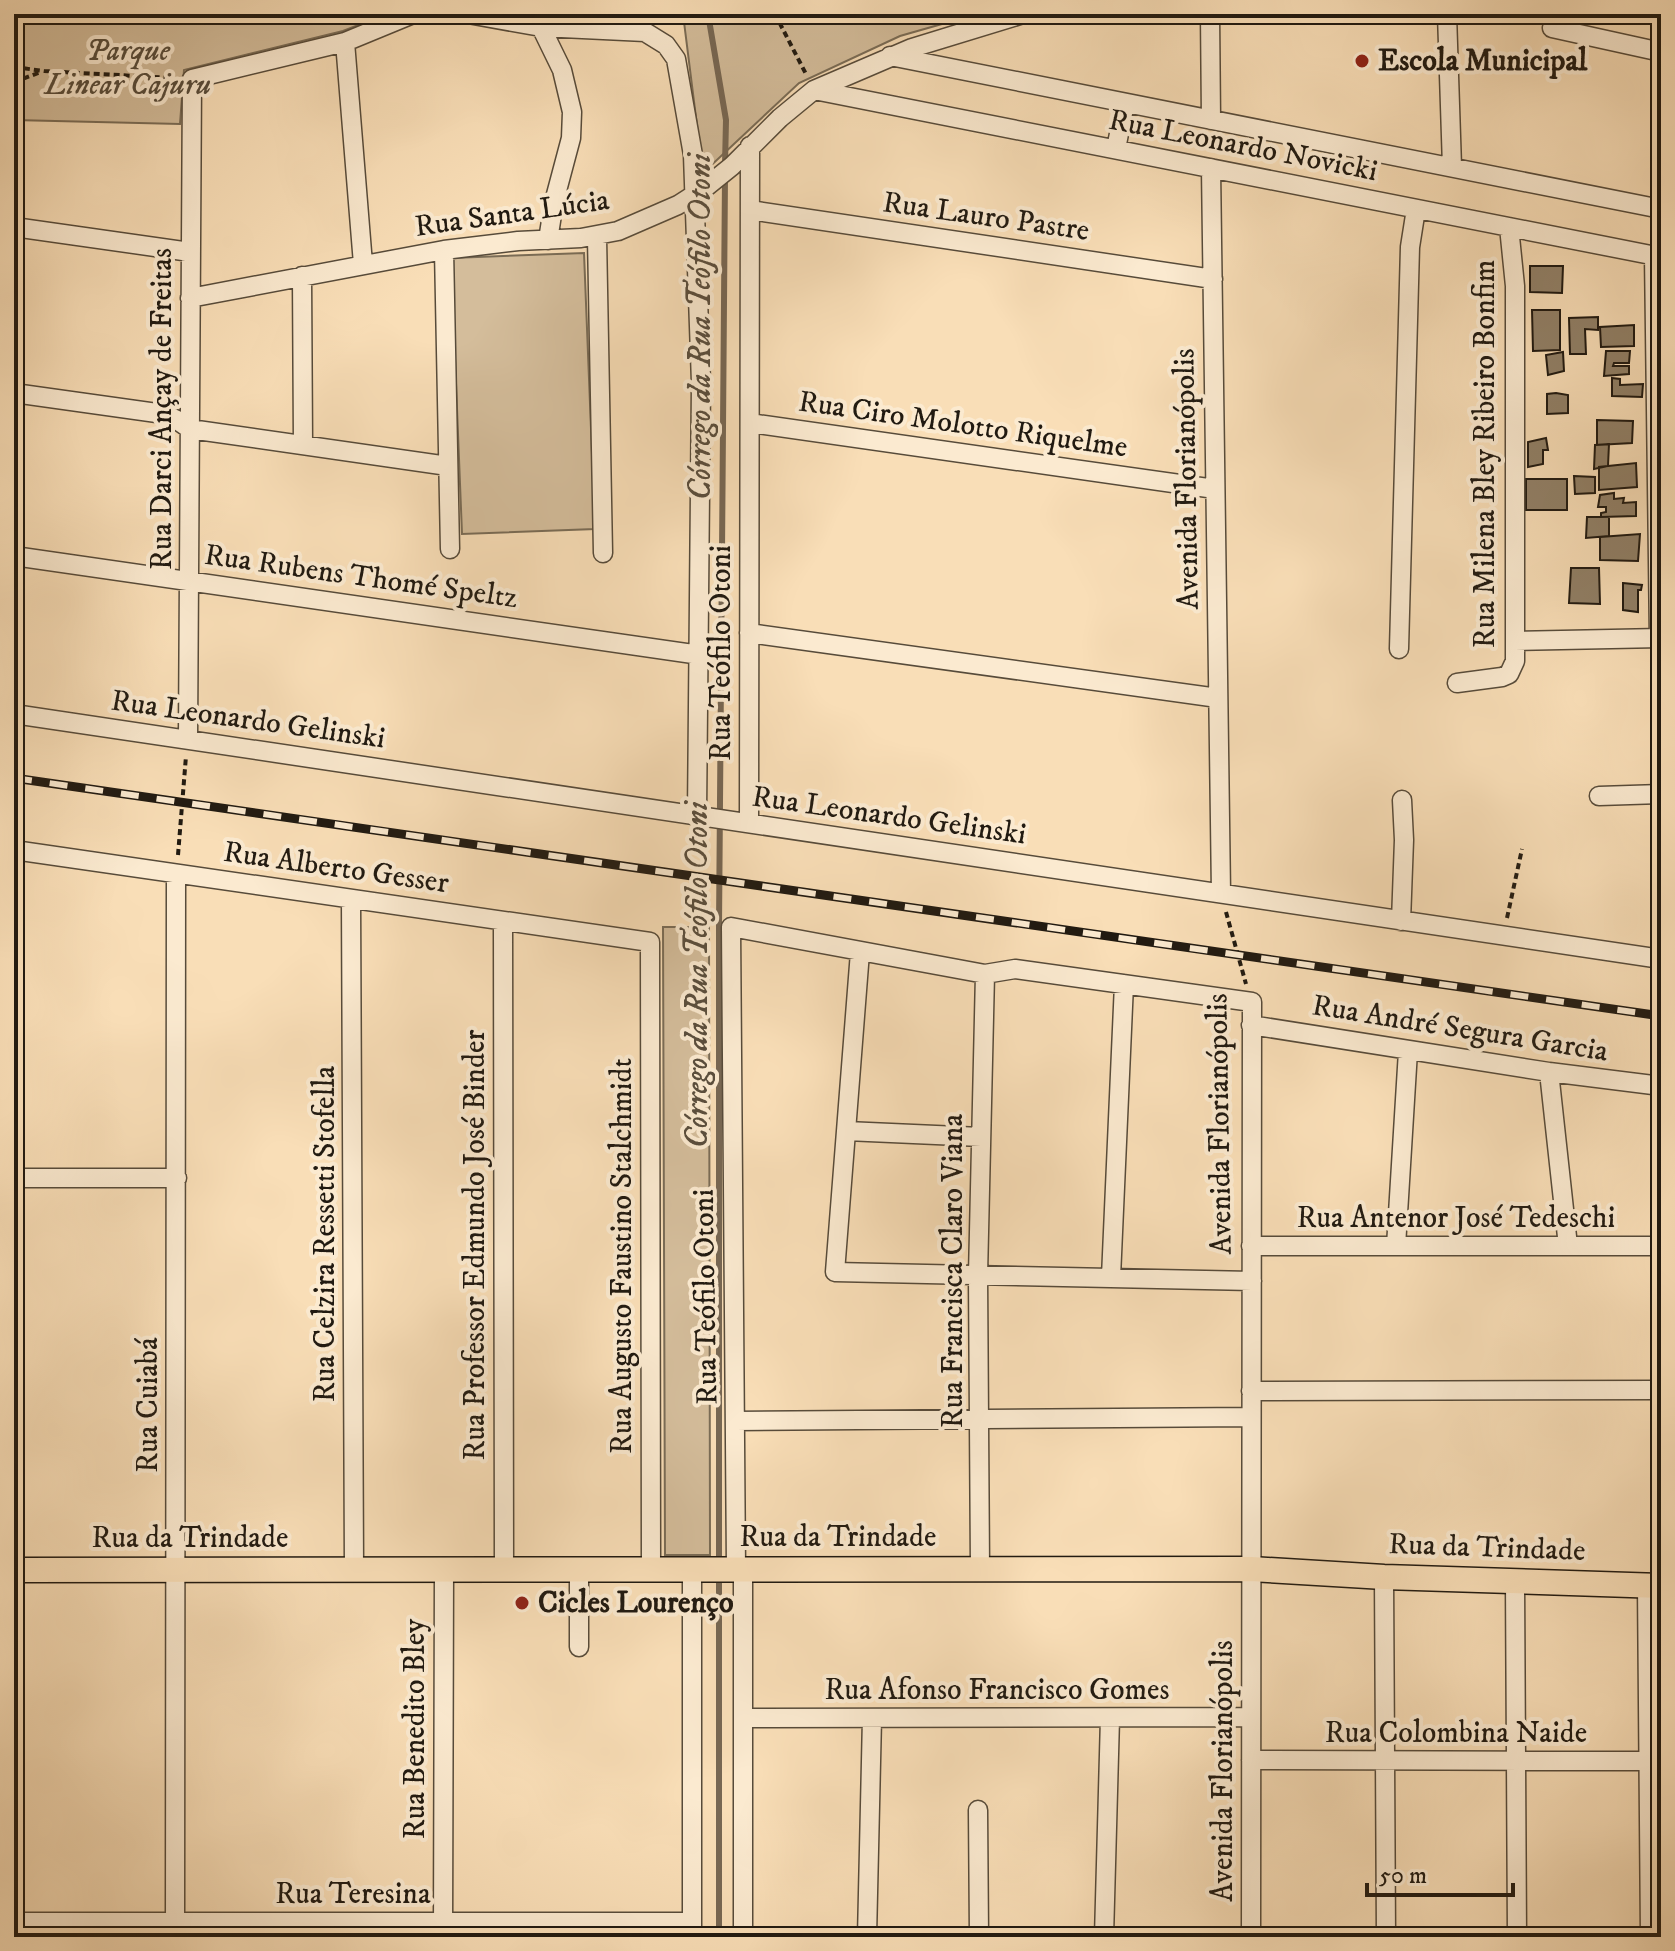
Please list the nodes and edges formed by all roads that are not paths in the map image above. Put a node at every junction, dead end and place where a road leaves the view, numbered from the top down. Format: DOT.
graph roads {
  1 [pos="413,14"];
  2 [pos="468,14"];
  3 [pos="1023,14"];
  4 [pos="1210,14"];
  5 [pos="1447,14"];
  6 [pos="541,27"];
  7 [pos="1552,28"];
  8 [pos="345,42"];
  9 [pos="1661,52"];
  10 [pos="890,56"];
  11 [pos="814,90"];
  12 [pos="1125,103"];
  13 [pos="1211,120"];
  14 [pos="750,146"];
  15 [pos="1116,149"];
  16 [pos="1452,167"];
  17 [pos="1211,168"];
  18 [pos="695,195"];
  19 [pos="1416,209"];
  20 [pos="1661,209"];
  21 [pos="750,210"];
  22 [pos="14,227"];
  23 [pos="1509,227"];
  24 [pos="597,237"];
  25 [pos="548,240"];
  26 [pos="444,250"];
  27 [pos="190,252"];
  28 [pos="1658,256"];
  29 [pos="363,264"];
  30 [pos="302,276"];
  31 [pos="1213,279"];
  32 [pos="190,298"];
  33 [pos="190,390"];
  34 [pos="14,393"];
  35 [pos="164,414"];
  36 [pos="750,423"];
  37 [pos="190,429"];
  38 [pos="303,445"];
  39 [pos="448,466"];
  40 [pos="1215,489"];
  41 [pos="450,549"];
  42 [pos="603,553"];
  43 [pos="14,556"];
  44 [pos="189,581"];
  45 [pos="749,633"];
  46 [pos="1660,638"];
  47 [pos="1515,641"];
  48 [pos="1399,649"];
  49 [pos="700,655"];
  50 [pos="1457,683"];
  51 [pos="1218,698"];
  52 [pos="14,714"];
  53 [pos="188,739"];
  54 [pos="1661,794"];
  55 [pos="1599,796"];
  56 [pos="1402,800"];
  57 [pos="704,816"];
  58 [pos="744,822"];
  59 [pos="14,850"];
  60 [pos="176,874"];
  61 [pos="1221,893"];
  62 [pos="351,899"];
  63 [pos="503,921"];
  64 [pos="1401,921"];
  65 [pos="650,942"];
  66 [pos="860,952"];
  67 [pos="1661,959"];
  68 [pos="985,974"];
  69 [pos="1124,984"];
  70 [pos="1251,1025"];
  71 [pos="1408,1051"];
  72 [pos="1549,1072"];
  73 [pos="1661,1086"];
  74 [pos="846,1131"];
  75 [pos="981,1137"];
  76 [pos="14,1178"];
  77 [pos="177,1178"];
  78 [pos="1251,1246"];
  79 [pos="1396,1246"];
  80 [pos="1568,1246"];
  81 [pos="1661,1246"];
  82 [pos="978,1275"];
  83 [pos="1111,1277"];
  84 [pos="1252,1281"];
  85 [pos="1661,1390"];
  86 [pos="1251,1391"];
  87 [pos="1251,1417"];
  88 [pos="979,1419"];
  89 [pos="735,1421"];
  90 [pos="444,1569"];
  91 [pos="579,1569"];
  92 [pos="651,1569"];
  93 [pos="692,1569"];
  94 [pos="740,1569"];
  95 [pos="980,1569"];
  96 [pos="1251,1569"];
  97 [pos="14,1570"];
  98 [pos="176,1570"];
  99 [pos="354,1570"];
  100 [pos="504,1570"];
  101 [pos="1384,1577"];
  102 [pos="1515,1582"];
  103 [pos="1654,1586"];
  104 [pos="579,1647"];
  105 [pos="1251,1717"];
  106 [pos="743,1718"];
  107 [pos="872,1718"];
  108 [pos="1110,1718"];
  109 [pos="1251,1760"];
  110 [pos="1385,1760"];
  111 [pos="1516,1761"];
  112 [pos="1655,1761"];
  113 [pos="978,1810"];
  114 [pos="14,1922"];
  115 [pos="175,1930"];
  116 [pos="443,1930"];
  117 [pos="692,1930"];
  118 [pos="743,1937"];
  119 [pos="867,1937"];
  120 [pos="979,1937"];
  121 [pos="1104,1937"];
  122 [pos="1251,1937"];
  123 [pos="1386,1937"];
  124 [pos="1517,1937"];
  125 [pos="1650,1937"];
  1 -- 8 [label="street"];
  2 -- 6 [label="street, Rua Teófilo Otoni"];
  3 -- 10 [label="street, Rua Santa Lúcia"];
  4 -- 13 [label="street"];
  5 -- 16 [label="street"];
  6 -- 18 [label="street, Rua Teófilo Otoni"];
  6 -- 25 [label="street"];
  7 -- 9 [label="street"];
  8 -- 27 [label="street, Rua Darci Ançay de Freitas"];
  8 -- 29 [label="street"];
  10 -- 11 [label="street, Rua Santa Lúcia"];
  10 -- 12 [label="street, Rua Leonardo Novicki"];
  11 -- 14 [label="street, Rua Santa Lúcia"];
  11 -- 15 [label="street, Rua Leonardo Novicki"];
  12 -- 13 [label="street, Rua Leonardo Novicki"];
  12 -- 15 [label="street"];
  13 -- 16 [label="street, Rua Leonardo Novicki"];
  14 -- 18 [label="street, Rua Santa Lúcia"];
  14 -- 21 [label="street, Rua Teófilo Otoni"];
  15 -- 17 [label="street, Rua Leonardo Novicki"];
  16 -- 20 [label="street, Rua Leonardo Novicki"];
  17 -- 19 [label="street, Rua Leonardo Novicki"];
  17 -- 31 [label="street, Avenida Florianópolis"];
  18 -- 24 [label="street, Rua Santa Lúcia"];
  18 -- 49 [label="street, Rua Teófilo Otoni"];
  19 -- 23 [label="street, Rua Leonardo Novicki"];
  19 -- 48 [label="street"];
  21 -- 31 [label="street, Rua Lauro Pastre"];
  21 -- 36 [label="street, Rua Teófilo Otoni"];
  22 -- 27 [label="street"];
  23 -- 28 [label="street, Rua Leonardo Novicki"];
  23 -- 47 [label="street, Rua Milena Bley Ribeiro Bonfim"];
  24 -- 25 [label="street, Rua Santa Lúcia"];
  24 -- 42 [label="street"];
  25 -- 26 [label="street, Rua Santa Lúcia"];
  26 -- 29 [label="street, Rua Santa Lúcia"];
  26 -- 39 [label="street"];
  27 -- 32 [label="street, Rua Darci Ançay de Freitas"];
  28 -- 46 [label="street"];
  29 -- 30 [label="street, Rua Santa Lúcia"];
  30 -- 32 [label="street, Rua Santa Lúcia"];
  30 -- 38 [label="street"];
  31 -- 40 [label="street, Avenida Florianópolis"];
  32 -- 33 [label="street, Rua Darci Ançay de Freitas"];
  33 -- 35 [label="street"];
  33 -- 37 [label="street, Rua Darci Ançay de Freitas"];
  34 -- 35 [label="street"];
  35 -- 37 [label="street"];
  36 -- 40 [label="street, Rua Ciro Molotto Riquelme"];
  36 -- 45 [label="street, Rua Teófilo Otoni"];
  37 -- 38 [label="street"];
  37 -- 44 [label="street, Rua Darci Ançay de Freitas"];
  38 -- 39 [label="street"];
  39 -- 41 [label="street"];
  40 -- 51 [label="street, Avenida Florianópolis"];
  43 -- 44 [label="street, Rua Rubens Thomé Speltz"];
  44 -- 49 [label="street, Rua Rubens Thomé Speltz"];
  44 -- 53 [label="street, Rua Darci Ançay de Freitas"];
  45 -- 51 [label="street"];
  45 -- 58 [label="street, Rua Teófilo Otoni"];
  46 -- 47 [label="street"];
  47 -- 50 [label="street, Rua Milena Bley Ribeiro Bonfim"];
  49 -- 57 [label="street, Rua Teófilo Otoni"];
  51 -- 61 [label="street, Avenida Florianópolis"];
  52 -- 53 [label="street, Rua Leonardo Gelinski"];
  53 -- 57 [label="street, Rua Leonardo Gelinski"];
  54 -- 55 [label="street"];
  56 -- 64 [label="street"];
  57 -- 58 [label="street, Rua Leonardo Gelinski"];
  58 -- 61 [label="street, Rua Leonardo Gelinski"];
  59 -- 60 [label="street, Rua Alberto Gesser"];
  60 -- 62 [label="street, Rua Alberto Gesser"];
  60 -- 77 [label="street, Rua Cuiabá"];
  61 -- 64 [label="street, Rua Leonardo Gelinski"];
  62 -- 63 [label="street, Rua Alberto Gesser"];
  62 -- 99 [label="street, Rua Celzira Ressetti Stofella"];
  63 -- 65 [label="street, Rua Alberto Gesser"];
  63 -- 100 [label="street, Rua Professor Edmundo José Binder"];
  64 -- 67 [label="street, Rua Leonardo Gelinski"];
  65 -- 92 [label="street, Rua Augusto Faustino Stalchmidt"];
  66 -- 68 [label="street"];
  66 -- 74 [label="street"];
  66 -- 89 [label="street, Rua Teófilo Otoni"];
  68 -- 69 [label="street"];
  68 -- 75 [label="street, Rua Francisca Claro Viana"];
  69 -- 70 [label="street, Avenida Florianópolis"];
  69 -- 83 [label="street"];
  70 -- 71 [label="street, Rua André Segura Garcia"];
  70 -- 78 [label="street, Avenida Florianópolis"];
  71 -- 72 [label="street, Rua André Segura Garcia"];
  71 -- 79 [label="street"];
  72 -- 73 [label="street, Rua André Segura Garcia"];
  72 -- 80 [label="street"];
  74 -- 75 [label="street"];
  74 -- 82 [label="street"];
  75 -- 82 [label="street, Rua Francisca Claro Viana"];
  76 -- 77 [label="street"];
  77 -- 98 [label="street, Rua Cuiabá"];
  78 -- 79 [label="street, Rua Antenor José Tedeschi"];
  78 -- 84 [label="street, Avenida Florianópolis"];
  79 -- 80 [label="street, Rua Antenor José Tedeschi"];
  80 -- 81 [label="street, Rua Antenor José Tedeschi"];
  82 -- 83 [label="street"];
  82 -- 88 [label="street, Rua Francisca Claro Viana"];
  83 -- 84 [label="street"];
  84 -- 86 [label="street, Avenida Florianópolis"];
  85 -- 86 [label="street"];
  86 -- 87 [label="street, Avenida Florianópolis"];
  87 -- 88 [label="street"];
  87 -- 96 [label="street, Avenida Florianópolis"];
  88 -- 89 [label="street"];
  88 -- 95 [label="street, Rua Francisca Claro Viana"];
  89 -- 94 [label="street, Rua Teófilo Otoni"];
  90 -- 99 [label="main road, Rua da Trindade"];
  90 -- 100 [label="main road, Rua da Trindade"];
  90 -- 116 [label="street, Rua Benedito Bley"];
  91 -- 92 [label="main road, Rua da Trindade"];
  91 -- 100 [label="main road, Rua da Trindade"];
  91 -- 104 [label="street"];
  92 -- 93 [label="main road, Rua da Trindade"];
  93 -- 94 [label="main road, Rua da Trindade"];
  93 -- 117 [label="street"];
  94 -- 95 [label="main road, Rua da Trindade"];
  94 -- 106 [label="street, Rua Teófilo Otoni"];
  95 -- 96 [label="main road, Rua da Trindade"];
  96 -- 101 [label="main road, Rua da Trindade"];
  96 -- 105 [label="street, Avenida Florianópolis"];
  97 -- 98 [label="main road, Rua da Trindade"];
  98 -- 99 [label="main road, Rua da Trindade"];
  98 -- 115 [label="street, Rua Cuiabá"];
  101 -- 102 [label="main road, Rua da Trindade"];
  101 -- 110 [label="street"];
  102 -- 103 [label="main road, Rua da Trindade"];
  102 -- 111 [label="street"];
  103 -- 112 [label="street"];
  105 -- 108 [label="street, Rua Afonso Francisco Gomes"];
  105 -- 109 [label="street, Avenida Florianópolis"];
  106 -- 107 [label="street, Rua Afonso Francisco Gomes"];
  106 -- 118 [label="street, Rua Teófilo Otoni"];
  107 -- 108 [label="street, Rua Afonso Francisco Gomes"];
  107 -- 119 [label="street"];
  108 -- 121 [label="street"];
  109 -- 110 [label="street, Rua Colombina Naide"];
  109 -- 122 [label="street, Avenida Florianópolis"];
  110 -- 111 [label="street, Rua Colombina Naide"];
  110 -- 123 [label="street"];
  111 -- 112 [label="street, Rua Colombina Naide"];
  111 -- 124 [label="street"];
  112 -- 125 [label="street"];
  113 -- 120 [label="street"];
  114 -- 115 [label="street, Rua Teresina"];
  115 -- 116 [label="street, Rua Teresina"];
  116 -- 117 [label="street, Rua Teresina"];
}
